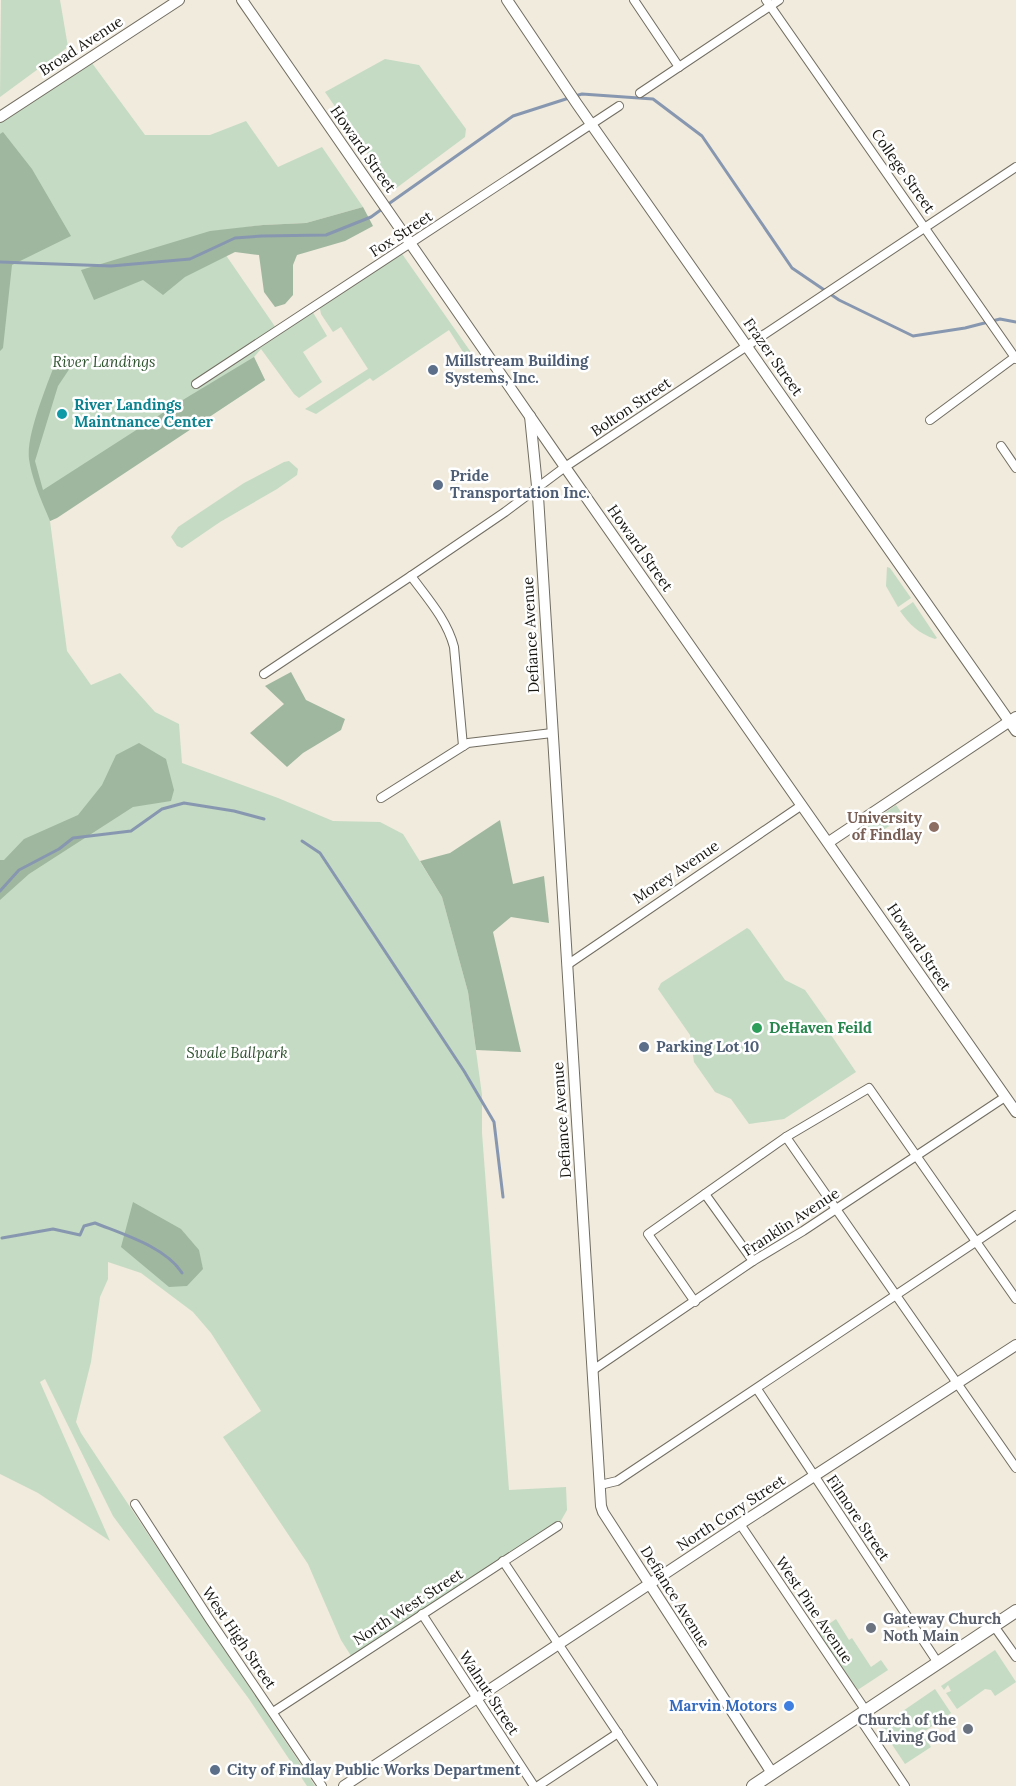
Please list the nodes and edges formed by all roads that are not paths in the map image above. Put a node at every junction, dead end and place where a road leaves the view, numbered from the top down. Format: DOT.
graph roads {
  1 [pos="179,0"];
  2 [pos="242,0"];
  3 [pos="507,0"];
  4 [pos="634,0"];
  5 [pos="779,0"];
  6 [pos="768,3"];
  7 [pos="679,67"];
  8 [pos="640,93"];
  9 [pos="619,106"];
  10 [pos="0,117"];
  11 [pos="592,124"];
  12 [pos="1016,167"];
  13 [pos="925,227"];
  14 [pos="411,244"];
  15 [pos="747,346"];
  16 [pos="1015,358"];
  17 [pos="196,384"];
  18 [pos="530,416"];
  19 [pos="930,420"];
  20 [pos="1001,446"];
  21 [pos="565,467"];
  22 [pos="1016,468"];
  23 [pos="537,486"];
  24 [pos="411,576"];
  25 [pos="264,674"];
  26 [pos="1014,723"];
  27 [pos="552,733"];
  28 [pos="463,746"];
  29 [pos="381,798"];
  30 [pos="802,805"];
  31 [pos="829,842"];
  32 [pos="567,965"];
  33 [pos="1005,1097"];
  34 [pos="1016,1112"];
  35 [pos="786,1137"];
  36 [pos="917,1156"];
  37 [pos="705,1194"];
  38 [pos="835,1210"];
  39 [pos="1016,1215"];
  40 [pos="976,1242"];
  41 [pos="753,1261"];
  42 [pos="897,1295"];
  43 [pos="1016,1299"];
  44 [pos="695,1302"];
  45 [pos="1016,1346"];
  46 [pos="593,1370"];
  47 [pos="957,1384"];
  48 [pos="757,1389"];
  49 [pos="1016,1468"];
  50 [pos="814,1477"];
  51 [pos="600,1485"];
  52 [pos="135,1504"];
  53 [pos="740,1524"];
  54 [pos="558,1526"];
  55 [pos="503,1561"];
  56 [pos="650,1584"];
  57 [pos="1016,1611"];
  58 [pos="422,1614"];
  59 [pos="994,1626"];
  60 [pos="559,1644"];
  61 [pos="1016,1657"];
  62 [pos="938,1663"];
  63 [pos="477,1699"];
  64 [pos="273,1712"];
  65 [pos="862,1714"];
  66 [pos="618,1733"];
  67 [pos="772,1773"];
  68 [pos="322,1786"];
  69 [pos="344,1786"];
  70 [pos="536,1786"];
  71 [pos="653,1786"];
  72 [pos="753,1786"];
  73 [pos="905,1786"];
  1 -- 10 [label="street, Broad Avenue"];
  2 -- 14 [label="street, Howard Street"];
  3 -- 11 [label="street, Frazer Street"];
  4 -- 7 [label="street"];
  5 -- 6 [label="street"];
  6 -- 7 [label="street"];
  6 -- 13 [label="street, College Street"];
  7 -- 8 [label="street"];
  9 -- 11 [label="street, Fox Street"];
  11 -- 14 [label="street, Fox Street"];
  11 -- 15 [label="street, Frazer Street"];
  12 -- 13 [label="street, Bolton Street"];
  13 -- 15 [label="street, Bolton Street"];
  13 -- 16 [label="street, College Street"];
  14 -- 17 [label="street, Fox Street"];
  14 -- 18 [label="street, Howard Street"];
  15 -- 21 [label="street, Bolton Street"];
  15 -- 26 [label="street, Frazer Street"];
  16 -- 19 [label="street"];
  18 -- 21 [label="street, Howard Street"];
  18 -- 23 [label="street, Defiance Avenue"];
  20 -- 22 [label="street"];
  21 -- 23 [label="street, Bolton Street"];
  21 -- 30 [label="street, Howard Street"];
  23 -- 24 [label="street, Bolton Street"];
  23 -- 27 [label="street, Defiance Avenue"];
  24 -- 25 [label="street, Bolton Street"];
  24 -- 28 [label="street"];
  26 -- 31 [label="street"];
  27 -- 28 [label="street"];
  27 -- 32 [label="street, Defiance Avenue"];
  28 -- 29 [label="street"];
  30 -- 31 [label="street, Howard Street"];
  30 -- 32 [label="street, Morey Avenue"];
  31 -- 33 [label="street, Howard Street"];
  32 -- 46 [label="street, Defiance Avenue"];
  33 -- 34 [label="street, Howard Street"];
  33 -- 36 [label="street, Franklin Avenue"];
  35 -- 36 [label="street"];
  35 -- 37 [label="street"];
  35 -- 38 [label="street"];
  36 -- 38 [label="street, Franklin Avenue"];
  36 -- 40 [label="street"];
  37 -- 41 [label="street"];
  37 -- 44 [label="street"];
  38 -- 41 [label="street, Franklin Avenue"];
  38 -- 42 [label="street"];
  39 -- 40 [label="street"];
  40 -- 42 [label="street"];
  40 -- 43 [label="street"];
  41 -- 44 [label="street, Franklin Avenue"];
  42 -- 47 [label="street"];
  42 -- 48 [label="street"];
  44 -- 46 [label="street, Franklin Avenue"];
  45 -- 47 [label="street, North Cory Street"];
  46 -- 51 [label="street, Defiance Avenue"];
  47 -- 49 [label="street"];
  47 -- 50 [label="street, North Cory Street"];
  48 -- 50 [label="street, Filmore Street"];
  48 -- 51 [label="street"];
  50 -- 53 [label="street, North Cory Street"];
  50 -- 62 [label="street, Filmore Street"];
  51 -- 56 [label="street, Defiance Avenue"];
  52 -- 64 [label="street, West High Street"];
  53 -- 56 [label="street, North Cory Street"];
  53 -- 65 [label="street, West Pine Avenue"];
  54 -- 55 [label="street, North West Street"];
  55 -- 58 [label="street, North West Street"];
  55 -- 60 [label="street"];
  56 -- 60 [label="street, North Cory Street"];
  56 -- 67 [label="street, Defiance Avenue"];
  57 -- 59 [label="main road"];
  58 -- 63 [label="street, Walnut Street"];
  58 -- 64 [label="street, North West Street"];
  59 -- 61 [label="street"];
  59 -- 62 [label="main road"];
  60 -- 63 [label="street, North Cory Street"];
  60 -- 66 [label="street"];
  62 -- 65 [label="main road"];
  63 -- 69 [label="street, North Cory Street"];
  63 -- 70 [label="street, Walnut Street"];
  64 -- 68 [label="street, West High Street"];
  65 -- 67 [label="main road"];
  65 -- 73 [label="street, West Pine Avenue"];
  66 -- 70 [label="street"];
  66 -- 71 [label="street"];
  67 -- 72 [label="main road"];
}
